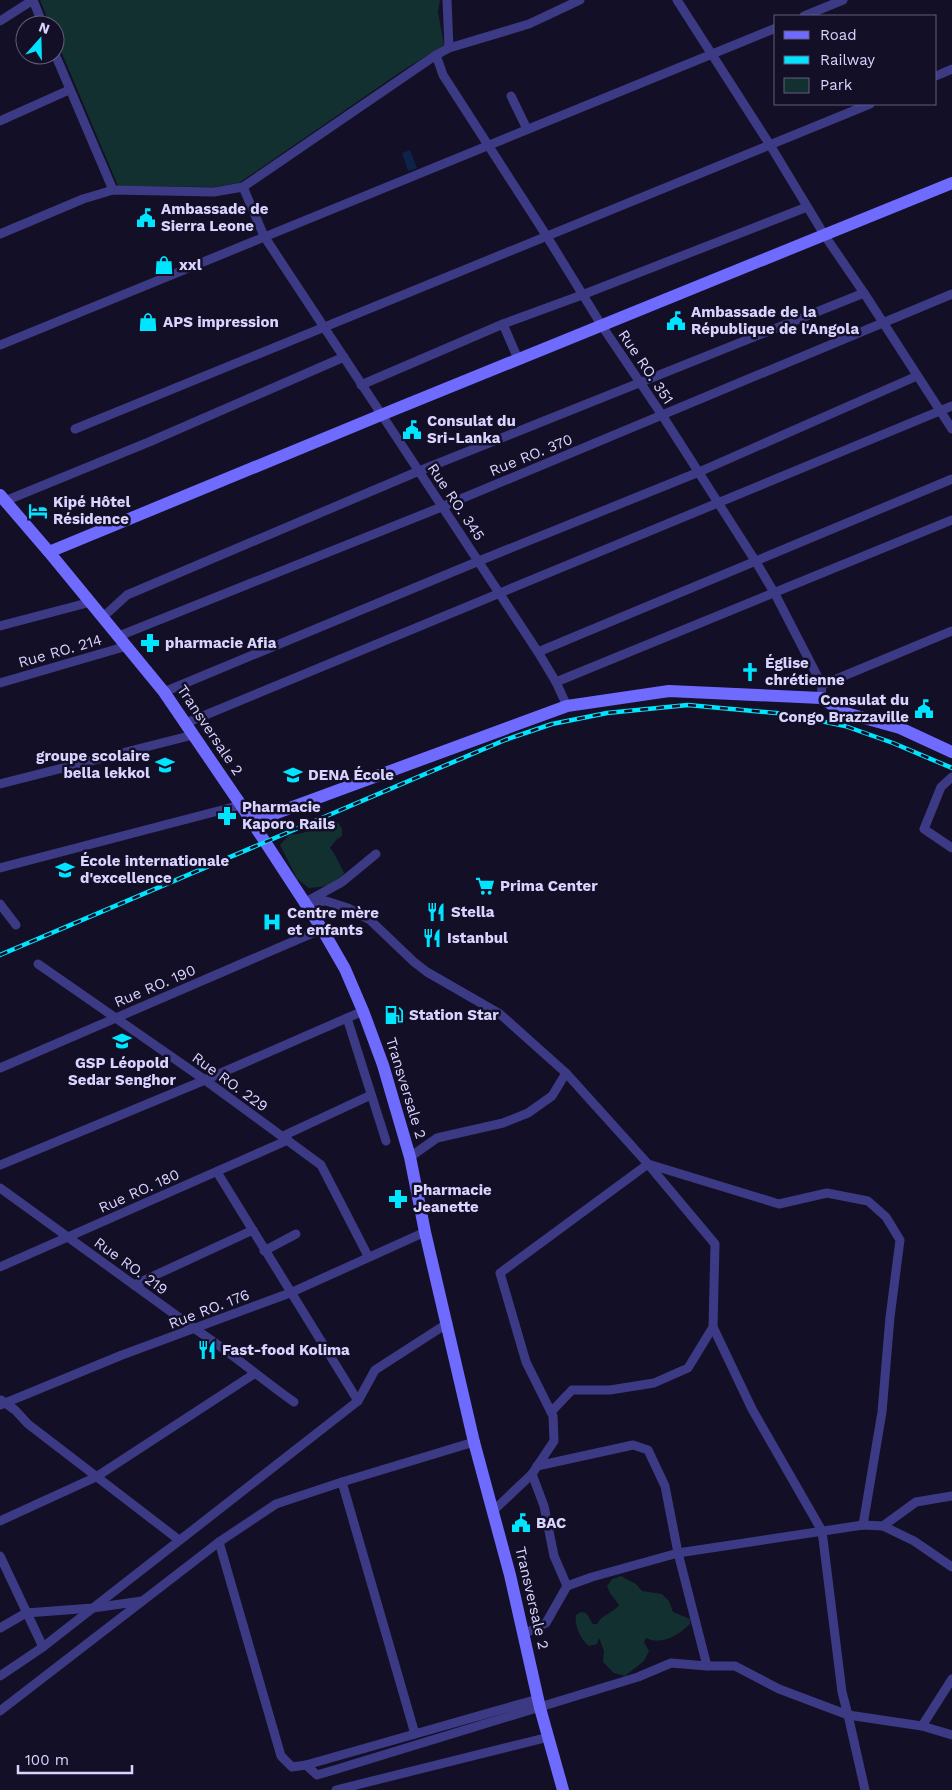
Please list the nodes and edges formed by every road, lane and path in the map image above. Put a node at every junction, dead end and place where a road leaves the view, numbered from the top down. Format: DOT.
graph roads {
  1 [pos="33,0"];
  2 [pos="447,0"];
  3 [pos="580,0"];
  4 [pos="677,0"];
  5 [pos="843,0"];
  6 [pos="39,15"];
  7 [pos="806,15"];
  8 [pos="0,21"];
  9 [pos="774,29"];
  10 [pos="449,48"];
  11 [pos="436,55"];
  12 [pos="713,55"];
  13 [pos="60,65"];
  14 [pos="952,69"];
  15 [pos="937,76"];
  16 [pos="70,90"];
  17 [pos="511,96"];
  18 [pos="868,105"];
  19 [pos="0,121"];
  20 [pos="527,130"];
  21 [pos="488,145"];
  22 [pos="770,145"];
  23 [pos="952,183"];
  24 [pos="243,187"];
  25 [pos="113,190"];
  26 [pos="807,206"];
  27 [pos="0,234"];
  28 [pos="546,235"];
  29 [pos="264,236"];
  30 [pos="825,236"];
  31 [pos="864,292"];
  32 [pos="952,294"];
  33 [pos="582,295"];
  34 [pos="883,323"];
  35 [pos="503,324"];
  36 [pos="602,326"];
  37 [pos="325,328"];
  38 [pos="0,345"];
  39 [pos="344,357"];
  40 [pos="518,360"];
  41 [pos="917,376"];
  42 [pos="640,383"];
  43 [pos="361,385"];
  44 [pos="952,406"];
  45 [pos="939,411"];
  46 [pos="381,415"];
  47 [pos="662,415"];
  48 [pos="75,429"];
  49 [pos="952,429"];
  50 [pos="419,470"];
  51 [pos="699,472"];
  52 [pos="952,479"];
  53 [pos="6,502"];
  54 [pos="719,502"];
  55 [pos="444,506"];
  56 [pos="0,514"];
  57 [pos="952,520"];
  58 [pos="50,552"];
  59 [pos="478,561"];
  60 [pos="756,562"];
  61 [pos="775,594"];
  62 [pos="499,595"];
  63 [pos="91,602"];
  64 [pos="103,617"];
  65 [pos="0,626"];
  66 [pos="952,631"];
  67 [pos="123,641"];
  68 [pos="538,652"];
  69 [pos="556,682"];
  70 [pos="0,683"];
  71 [pos="822,685"];
  72 [pos="164,692"];
  73 [pos="820,698"];
  74 [pos="566,706"];
  75 [pos="186,723"];
  76 [pos="193,735"];
  77 [pos="952,752"];
  78 [pos="952,777"];
  79 [pos="0,784"];
  80 [pos="241,805"];
  81 [pos="252,822"];
  82 [pos="952,848"];
  83 [pos="376,854"];
  84 [pos="0,868"];
  85 [pos="304,902"];
  86 [pos="0,904"];
  87 [pos="16,925"];
  88 [pos="322,929"];
  89 [pos="38,964"];
  90 [pos="363,1011"];
  91 [pos="115,1018"];
  92 [pos="347,1018"];
  93 [pos="0,1068"];
  94 [pos="566,1073"];
  95 [pos="205,1080"];
  96 [pos="371,1096"];
  97 [pos="285,1138"];
  98 [pos="386,1141"];
  99 [pos="410,1157"];
  100 [pos="648,1164"];
  101 [pos="0,1166"];
  102 [pos="217,1172"];
  103 [pos="0,1188"];
  104 [pos="253,1230"];
  105 [pos="425,1232"];
  106 [pos="296,1234"];
  107 [pos="67,1237"];
  108 [pos="264,1250"];
  109 [pos="368,1256"];
  110 [pos="0,1267"];
  111 [pos="134,1284"];
  112 [pos="290,1293"];
  113 [pos="448,1323"];
  114 [pos="713,1327"];
  115 [pos="194,1329"];
  116 [pos="254,1374"];
  117 [pos="2,1402"];
  118 [pos="294,1402"];
  119 [pos="358,1402"];
  120 [pos="551,1412"];
  121 [pos="474,1442"];
  122 [pos="537,1466"];
  123 [pos="532,1474"];
  124 [pos="96,1477"];
  125 [pos="342,1482"];
  126 [pos="952,1496"];
  127 [pos="493,1511"];
  128 [pos="0,1522"];
  129 [pos="862,1525"];
  130 [pos="883,1526"];
  131 [pos="822,1530"];
  132 [pos="179,1540"];
  133 [pos="219,1542"];
  134 [pos="678,1553"];
  135 [pos="0,1556"];
  136 [pos="952,1567"];
  137 [pos="567,1586"];
  138 [pos="143,1601"];
  139 [pos="93,1608"];
  140 [pos="26,1613"];
  141 [pos="0,1628"];
  142 [pos="524,1634"];
  143 [pos="42,1647"];
  144 [pos="707,1666"];
  145 [pos="0,1676"];
  146 [pos="952,1679"];
  147 [pos="539,1704"];
  148 [pos="0,1711"];
  149 [pos="848,1715"];
  150 [pos="922,1726"];
  151 [pos="415,1734"];
  152 [pos="952,1735"];
  153 [pos="549,1737"];
  154 [pos="306,1765"];
  155 [pos="336,1790"];
  156 [pos="563,1790"];
  157 [pos="865,1790"];
  1 -- 6 [label="street"];
  1 -- 8 [label="street"];
  2 -- 10 [label="street"];
  3 -- 10 [label="street"];
  4 -- 12 [label="street"];
  5 -- 7 [label="street"];
  9 -- 12 [label="street"];
  10 -- 11 [label="street"];
  11 -- 21 [label="street, Rue RO. 351"];
  11 -- 24 [label="street"];
  12 -- 20 [label="street"];
  12 -- 22 [label="street"];
  13 -- 16 [label="street"];
  14 -- 15 [label="street"];
  16 -- 19 [label="street"];
  16 -- 25 [label="street"];
  17 -- 20 [label="street"];
  18 -- 22 [label="street"];
  20 -- 21 [label="street"];
  21 -- 28 [label="street, Rue RO. 351"];
  21 -- 29 [label="street"];
  22 -- 26 [label="street"];
  22 -- 28 [label="street"];
  23 -- 30 [label="street"];
  24 -- 25 [label="street"];
  24 -- 29 [label="street, Rue RO. 345"];
  25 -- 27 [label="street"];
  26 -- 30 [label="street"];
  26 -- 33 [label="street"];
  28 -- 33 [label="street, Rue RO. 351"];
  28 -- 37 [label="street"];
  29 -- 37 [label="street, Rue RO. 345"];
  29 -- 38 [label="street"];
  30 -- 31 [label="street"];
  30 -- 36 [label="street"];
  31 -- 34 [label="street"];
  31 -- 42 [label="street"];
  32 -- 34 [label="street, Rue RO. 370"];
  33 -- 35 [label="street"];
  33 -- 36 [label="street, Rue RO. 351"];
  34 -- 41 [label="street"];
  34 -- 47 [label="street, Rue RO. 370"];
  35 -- 40 [label="street"];
  35 -- 43 [label="street"];
  36 -- 40 [label="street"];
  36 -- 42 [label="street, Rue RO. 351"];
  37 -- 39 [label="street, Rue RO. 345"];
  37 -- 48 [label="street"];
  39 -- 43 [label="street, Rue RO. 345"];
  39 -- 53 [label="street"];
  40 -- 46 [label="street"];
  41 -- 45 [label="street"];
  41 -- 51 [label="street"];
  42 -- 47 [label="street, Rue RO. 351"];
  42 -- 50 [label="street"];
  43 -- 46 [label="street, Rue RO. 345"];
  44 -- 45 [label="street"];
  45 -- 49 [label="street"];
  45 -- 54 [label="street"];
  46 -- 50 [label="street, Rue RO. 345"];
  46 -- 58 [label="street"];
  47 -- 51 [label="street, Rue RO. 351"];
  47 -- 55 [label="street, Rue RO. 370"];
  50 -- 55 [label="street, Rue RO. 345"];
  50 -- 64 [label="street"];
  51 -- 54 [label="street, Rue RO. 351"];
  51 -- 59 [label="street"];
  52 -- 60 [label="street"];
  53 -- 56 [label="street"];
  53 -- 58 [label="street, Transversale 2"];
  54 -- 60 [label="street, Rue RO. 351"];
  54 -- 62 [label="street"];
  55 -- 59 [label="street, Rue RO. 345"];
  55 -- 67 [label="street, Rue RO. 370"];
  57 -- 61 [label="street"];
  58 -- 63 [label="street, Transversale 2"];
  59 -- 62 [label="street, Rue RO. 345"];
  59 -- 72 [label="street"];
  60 -- 61 [label="street, Rue RO. 351"];
  60 -- 68 [label="street"];
  61 -- 69 [label="street"];
  61 -- 71 [label="street, Rue RO. 351"];
  62 -- 68 [label="street, Rue RO. 345"];
  62 -- 75 [label="street"];
  63 -- 64 [label="street, Transversale 2"];
  63 -- 65 [label="street"];
  64 -- 67 [label="street, Transversale 2"];
  66 -- 71 [label="street"];
  67 -- 70 [label="street, Rue RO. 214"];
  67 -- 72 [label="street, Transversale 2"];
  68 -- 69 [label="street, Rue RO. 345"];
  69 -- 74 [label="street, Rue RO. 345"];
  71 -- 73 [label="street"];
  72 -- 75 [label="street, Transversale 2"];
  73 -- 74 [label="street"];
  73 -- 77 [label="street"];
  74 -- 81 [label="street"];
  75 -- 76 [label="street, Transversale 2"];
  76 -- 79 [label="street"];
  76 -- 80 [label="street, Transversale 2"];
  78 -- 82 [label="street"];
  80 -- 81 [label="street, Transversale 2"];
  80 -- 84 [label="street"];
  81 -- 85 [label="street, Transversale 2"];
  83 -- 85 [label="street"];
  85 -- 88 [label="street, Transversale 2"];
  85 -- 94 [label="street"];
  86 -- 87 [label="street"];
  88 -- 90 [label="street, Transversale 2"];
  88 -- 91 [label="street, Rue RO. 190"];
  89 -- 91 [label="street, Rue RO. 229"];
  90 -- 92 [label="street"];
  90 -- 99 [label="street, Transversale 2"];
  91 -- 93 [label="street, Rue RO. 190"];
  91 -- 95 [label="street, Rue RO. 229"];
  92 -- 95 [label="street"];
  92 -- 96 [label="street"];
  94 -- 99 [label="street"];
  94 -- 100 [label="street"];
  95 -- 97 [label="street, Rue RO. 229"];
  95 -- 101 [label="street"];
  96 -- 97 [label="street, Rue RO. 180"];
  96 -- 98 [label="street"];
  97 -- 102 [label="street, Rue RO. 180"];
  97 -- 109 [label="street, Rue RO. 229"];
  99 -- 105 [label="street, Transversale 2"];
  100 -- 114 [label="street"];
  100 -- 120 [label="street"];
  100 -- 129 [label="street"];
  102 -- 104 [label="street"];
  102 -- 107 [label="street, Rue RO. 180"];
  103 -- 107 [label="street, Rue RO. 219"];
  104 -- 108 [label="street"];
  104 -- 111 [label="street"];
  105 -- 109 [label="street, Rue RO. 176"];
  105 -- 113 [label="street, Transversale 2"];
  106 -- 108 [label="street"];
  107 -- 110 [label="street, Rue RO. 180"];
  107 -- 111 [label="street, Rue RO. 219"];
  108 -- 112 [label="street"];
  109 -- 112 [label="street, Rue RO. 176"];
  111 -- 115 [label="street, Rue RO. 219"];
  112 -- 115 [label="street, Rue RO. 176"];
  112 -- 119 [label="street"];
  113 -- 119 [label="street"];
  113 -- 121 [label="street, Transversale 2"];
  114 -- 120 [label="street"];
  114 -- 131 [label="street"];
  115 -- 116 [label="street, Rue RO. 219"];
  115 -- 117 [label="street, Rue RO. 176"];
  116 -- 118 [label="street, Rue RO. 219"];
  116 -- 124 [label="street"];
  117 -- 124 [label="street"];
  119 -- 132 [label="street"];
  120 -- 122 [label="street"];
  121 -- 125 [label="street"];
  121 -- 127 [label="street, Transversale 2"];
  122 -- 123 [label="street"];
  122 -- 134 [label="street"];
  123 -- 127 [label="street"];
  123 -- 137 [label="street"];
  124 -- 128 [label="street"];
  124 -- 132 [label="street"];
  125 -- 133 [label="street"];
  125 -- 151 [label="street"];
  126 -- 130 [label="street"];
  127 -- 142 [label="street, Transversale 2"];
  129 -- 130 [label="street"];
  129 -- 131 [label="street"];
  130 -- 136 [label="street"];
  131 -- 134 [label="street"];
  131 -- 149 [label="street"];
  132 -- 139 [label="street"];
  133 -- 138 [label="street"];
  133 -- 154 [label="street"];
  134 -- 137 [label="street"];
  134 -- 144 [label="street"];
  135 -- 140 [label="street"];
  137 -- 142 [label="street"];
  138 -- 139 [label="street"];
  138 -- 148 [label="street"];
  139 -- 140 [label="street"];
  139 -- 143 [label="street"];
  140 -- 141 [label="street"];
  140 -- 143 [label="street"];
  142 -- 147 [label="street, Transversale 2"];
  143 -- 145 [label="street"];
  144 -- 147 [label="street"];
  144 -- 149 [label="street"];
  146 -- 150 [label="street"];
  147 -- 151 [label="street"];
  147 -- 153 [label="street, Transversale 2"];
  147 -- 154 [label="street"];
  149 -- 150 [label="street"];
  149 -- 157 [label="street"];
  150 -- 152 [label="street"];
  151 -- 154 [label="street"];
  153 -- 155 [label="street"];
  153 -- 156 [label="street, Transversale 2"];
}
